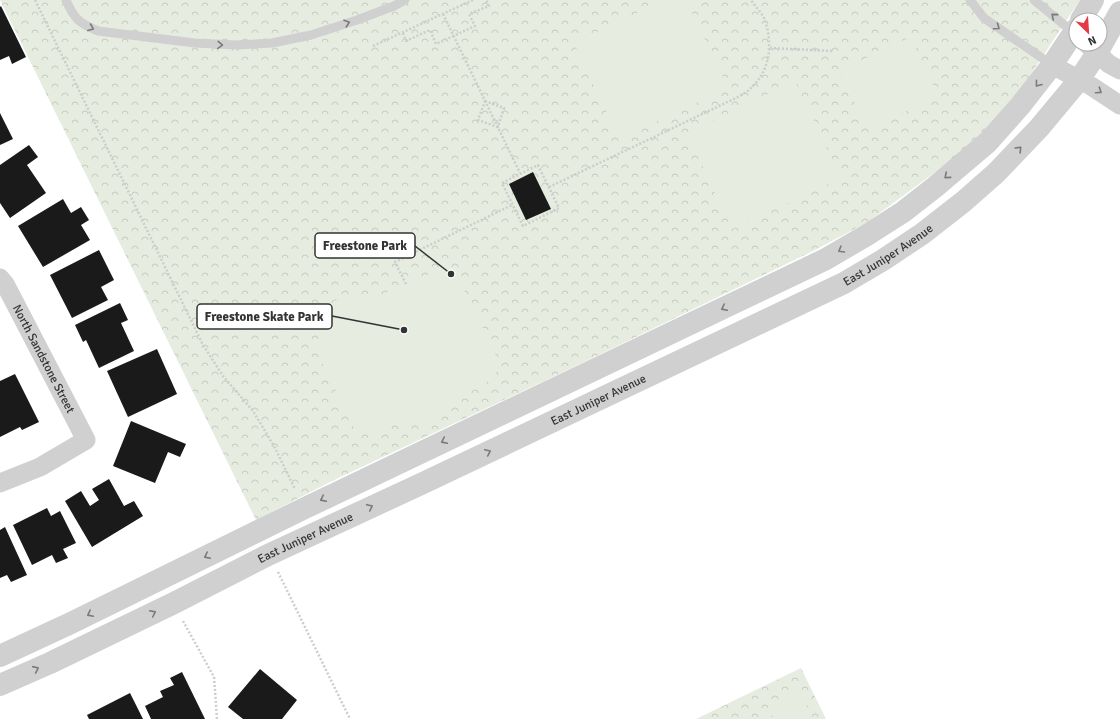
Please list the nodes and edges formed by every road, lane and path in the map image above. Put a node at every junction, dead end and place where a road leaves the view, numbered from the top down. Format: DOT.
graph roads {
  1 [pos="35,0"];
  2 [pos="66,0"];
  3 [pos="406,0"];
  4 [pos="473,0"];
  5 [pos="486,0"];
  6 [pos="751,0"];
  7 [pos="970,0"];
  8 [pos="1034,0"];
  9 [pos="1093,0"];
  10 [pos="1089,12"];
  11 [pos="1120,12"];
  12 [pos="443,14"];
  13 [pos="1108,20"];
  14 [pos="1068,26"];
  15 [pos="403,33"];
  16 [pos="454,36"];
  17 [pos="373,46"];
  18 [pos="770,48"];
  19 [pos="1068,50"];
  20 [pos="833,52"];
  21 [pos="1081,52"];
  22 [pos="1098,52"];
  23 [pos="1052,65"];
  24 [pos="1120,70"];
  25 [pos="1079,80"];
  26 [pos="486,101"];
  27 [pos="1120,105"];
  28 [pos="498,127"];
  29 [pos="520,174"];
  30 [pos="549,187"];
  31 [pos="512,205"];
  32 [pos="0,278"];
  33 [pos="406,284"];
  34 [pos="0,484"];
  35 [pos="305,508"];
  36 [pos="261,529"];
  37 [pos="270,554"];
  38 [pos="174,603"];
  39 [pos="0,656"];
  40 [pos="0,685"];
  41 [pos="217,719"];
  42 [pos="350,719"];
  1 -- 35 [label="path"];
  2 -- 3 [label="lane, one-way"];
  4 -- 12 [label="path"];
  5 -- 16 [label="path"];
  6 -- 18 [label="path"];
  7 -- 23 [label="lane, one-way"];
  14 -- 8 [label="lane, one-way"];
  9 -- 10 [label="street, East Juniper Avenue"];
  11 -- 13 [label="street, East Juniper Avenue"];
  12 -- 15 [label="path"];
  12 -- 16 [label="path"];
  15 -- 16 [label="path"];
  15 -- 17 [label="path"];
  16 -- 26 [label="path"];
  18 -- 20 [label="path"];
  18 -- 30 [label="path"];
  19 -- 23 [label="street, East Juniper Avenue"];
  21 -- 25 [label="street, East Juniper Avenue"];
  22 -- 24 [label="street"];
  23 -- 25 [label="street"];
  23 -- 35 [label="street, East Juniper Avenue, one-way"];
  25 -- 27 [label="street, one-way"];
  37 -- 25 [label="street, East Juniper Avenue, one-way"];
  26 -- 28 [label="path"];
  26 -- 28 [label="path"];
  26 -- 28 [label="path"];
  28 -- 29 [label="path"];
  29 -- 30 [label="path"];
  29 -- 31 [label="path"];
  30 -- 31 [label="path"];
  31 -- 33 [label="path"];
  32 -- 34 [label="street, North Sandstone Street"];
  35 -- 36 [label="street, East Juniper Avenue"];
  36 -- 37 [label="street"];
  36 -- 39 [label="street, East Juniper Avenue, one-way"];
  37 -- 38 [label="street, East Juniper Avenue"];
  37 -- 42 [label="path"];
  40 -- 38 [label="street, East Juniper Avenue, one-way"];
  38 -- 41 [label="path"];
}
